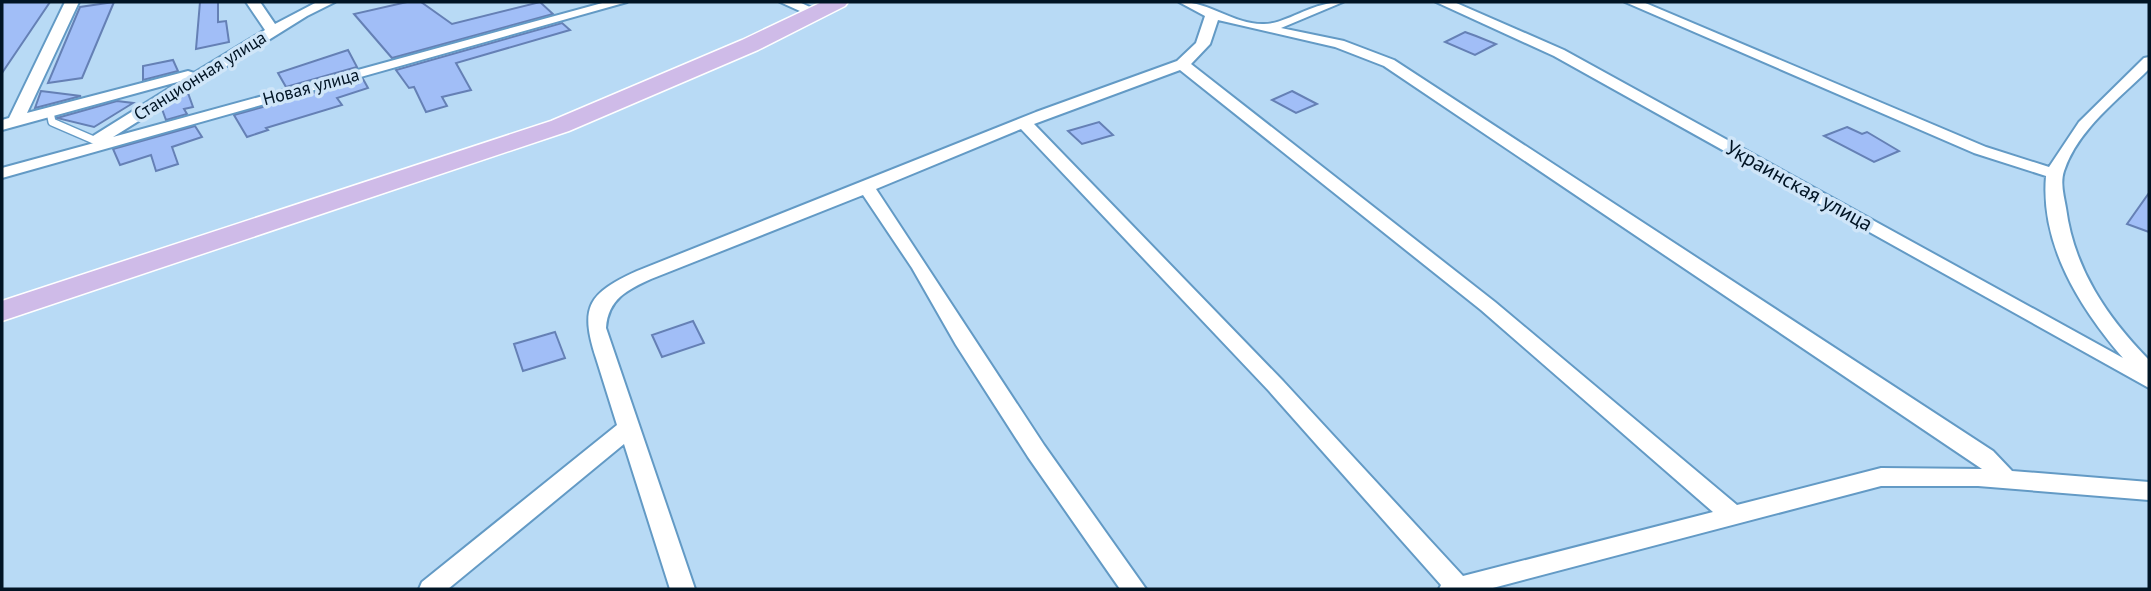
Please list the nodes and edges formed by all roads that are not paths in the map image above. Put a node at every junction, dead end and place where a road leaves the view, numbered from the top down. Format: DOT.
graph roads {
  1 [pos="72,2"];
  2 [pos="253,2"];
  3 [pos="328,2"];
  4 [pos="620,2"];
  5 [pos="787,2"];
  6 [pos="1186,2"];
  7 [pos="1336,2"];
  8 [pos="1443,2"];
  9 [pos="1632,2"];
  10 [pos="827,7"];
  11 [pos="1212,16"];
  12 [pos="1264,29"];
  13 [pos="273,31"];
  14 [pos="2149,61"];
  15 [pos="1182,64"];
  16 [pos="209,70"];
  17 [pos="50,112"];
  18 [pos="1024,122"];
  19 [pos="8,123"];
  20 [pos="96,141"];
  21 [pos="73,153"];
  22 [pos="2,173"];
  23 [pos="2054,173"];
  24 [pos="867,188"];
  25 [pos="2,311"];
  26 [pos="2149,373"];
  27 [pos="2149,381"];
  28 [pos="631,425"];
  29 [pos="2006,480"];
  30 [pos="2149,491"];
  31 [pos="1734,516"];
  32 [pos="1455,588"];
  33 [pos="430,589"];
  34 [pos="683,589"];
  35 [pos="1134,589"];
  1 -- 19 [label="street"];
  2 -- 13 [label="street"];
  3 -- 13 [label="street, Станционная улица"];
  4 -- 21 [label="street, Новая улица"];
  5 -- 10 [label="street"];
  6 -- 11 [label="street"];
  7 -- 12 [label="street"];
  8 -- 27 [label="street, Украинская улица"];
  9 -- 23 [label="street"];
  10 -- 25 [label="main road"];
  11 -- 12 [label="street"];
  11 -- 15 [label="street"];
  12 -- 29 [label="street"];
  13 -- 16 [label="street, Станционная улица"];
  14 -- 23 [label="street"];
  15 -- 18 [label="street"];
  15 -- 31 [label="street"];
  16 -- 17 [label="street"];
  16 -- 20 [label="street, Станционная улица"];
  17 -- 19 [label="street"];
  17 -- 20 [label="lane"];
  18 -- 24 [label="street"];
  18 -- 32 [label="street"];
  20 -- 21 [label="street, Станционная улица"];
  21 -- 22 [label="street, Новая улица"];
  23 -- 26 [label="street"];
  24 -- 28 [label="street"];
  24 -- 35 [label="street"];
  28 -- 33 [label="street"];
  28 -- 34 [label="street"];
  29 -- 30 [label="street"];
  29 -- 31 [label="street"];
  31 -- 32 [label="street"];
}
